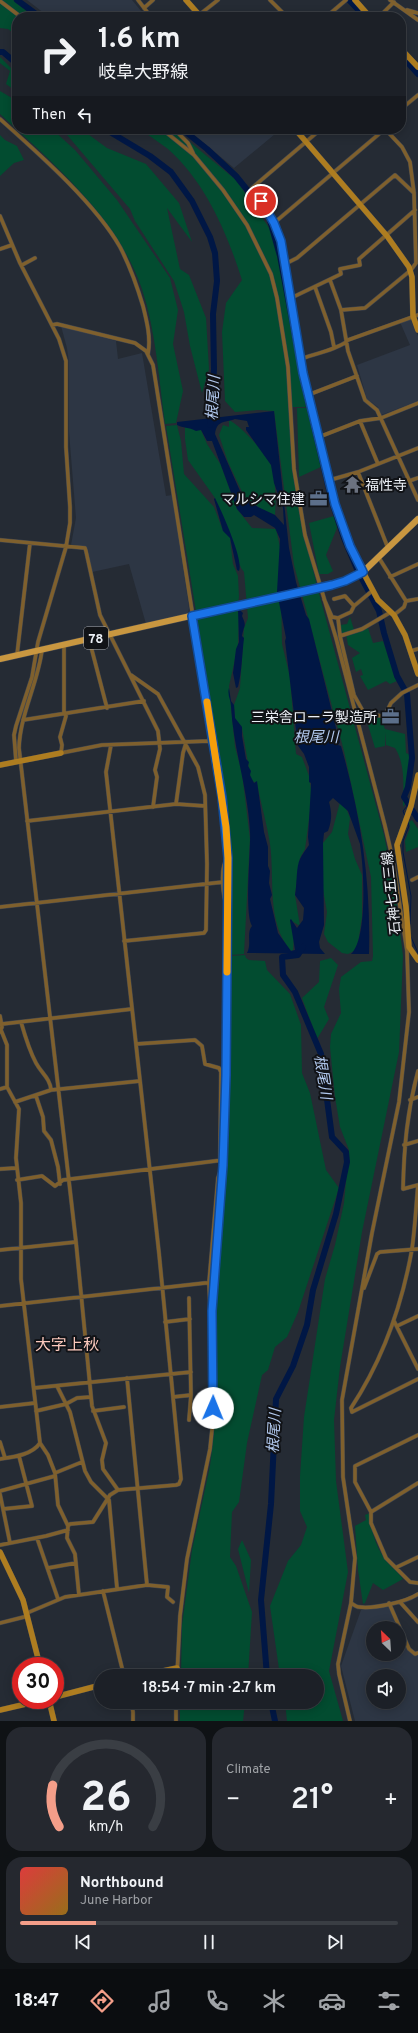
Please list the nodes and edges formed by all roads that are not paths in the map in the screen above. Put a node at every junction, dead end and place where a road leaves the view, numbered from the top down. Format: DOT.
graph roads {
  1 [pos="138,0"];
  2 [pos="153,0"];
  3 [pos="186,0"];
  4 [pos="218,0"];
  5 [pos="270,0"];
  6 [pos="346,0"];
  7 [pos="355,0"];
  8 [pos="0,1"];
  9 [pos="392,1"];
  10 [pos="144,8"];
  11 [pos="404,8"];
  12 [pos="14,12"];
  13 [pos="147,12"];
  14 [pos="196,12"];
  15 [pos="204,12"];
  16 [pos="281,12"];
  17 [pos="332,12"];
  18 [pos="366,12"];
  19 [pos="383,12"];
  20 [pos="418,13"];
  21 [pos="418,20"];
  22 [pos="406,54"];
  23 [pos="418,67"];
  24 [pos="418,95"];
  25 [pos="406,105"];
  26 [pos="0,119"];
  27 [pos="12,130"];
  28 [pos="16,134"];
  29 [pos="168,134"];
  30 [pos="179,134"];
  31 [pos="299,134"];
  32 [pos="315,134"];
  33 [pos="379,134"];
  34 [pos="390,134"];
  35 [pos="306,142"];
  36 [pos="194,155"];
  37 [pos="333,173"];
  38 [pos="414,193"];
  39 [pos="360,205"];
  40 [pos="415,210"];
  41 [pos="0,216"];
  42 [pos="274,223"];
  43 [pos="387,236"];
  44 [pos="12,245"];
  45 [pos="0,249"];
  46 [pos="35,258"];
  47 [pos="285,264"];
  48 [pos="22,265"];
  49 [pos="411,270"];
  50 [pos="330,280"];
  51 [pos="315,287"];
  52 [pos="290,298"];
  53 [pos="342,310"];
  54 [pos="416,315"];
  55 [pos="52,325"];
  56 [pos="418,330"];
  57 [pos="346,342"];
  58 [pos="334,347"];
  59 [pos="148,354"];
  60 [pos="301,359"];
  61 [pos="357,376"];
  62 [pos="308,395"];
  63 [pos="418,403"];
  64 [pos="380,418"];
  65 [pos="360,421"];
  66 [pos="319,437"];
  67 [pos="418,448"];
  68 [pos="397,456"];
  69 [pos="378,464"];
  70 [pos="358,472"];
  71 [pos="418,478"];
  72 [pos="330,480"];
  73 [pos="408,481"];
  74 [pos="418,500"];
  75 [pos="418,519"];
  76 [pos="0,540"];
  77 [pos="30,543"];
  78 [pos="66,547"];
  79 [pos="388,548"];
  80 [pos="379,558"];
  81 [pos="418,564"];
  82 [pos="361,573"];
  83 [pos="390,577"];
  84 [pos="318,588"];
  85 [pos="370,592"];
  86 [pos="323,598"];
  87 [pos="334,599"];
  88 [pos="418,599"];
  89 [pos="406,601"];
  90 [pos="354,606"];
  91 [pos="393,613"];
  92 [pos="195,616"];
  93 [pos="338,618"];
  94 [pos="109,635"];
  95 [pos="340,636"];
  96 [pos="90,639"];
  97 [pos="64,645"];
  98 [pos="418,648"];
  99 [pos="39,650"];
  100 [pos="411,651"];
  101 [pos="17,655"];
  102 [pos="0,659"];
  103 [pos="418,674"];
  104 [pos="132,675"];
  105 [pos="418,685"];
  106 [pos="144,701"];
  107 [pos="107,708"];
  108 [pos="64,712"];
  109 [pos="23,720"];
  110 [pos="210,724"];
  111 [pos="209,741"];
  112 [pos="186,743"];
  113 [pos="160,744"];
  114 [pos="111,745"];
  115 [pos="61,753"];
  116 [pos="215,754"];
  117 [pos="19,761"];
  118 [pos="0,765"];
  119 [pos="418,775"];
  120 [pos="176,804"];
  121 [pos="205,806"];
  122 [pos="153,807"];
  123 [pos="110,811"];
  124 [pos="27,820"];
  125 [pos="228,858"];
  126 [pos="418,877"];
  127 [pos="412,880"];
  128 [pos="223,882"];
  129 [pos="206,884"];
  130 [pos="119,893"];
  131 [pos="36,903"];
  132 [pos="0,907"];
  133 [pos="228,909"];
  134 [pos="124,941"];
  135 [pos="418,960"];
  136 [pos="132,1009"];
  137 [pos="0,1016"];
  138 [pos="50,1019"];
  139 [pos="21,1022"];
  140 [pos="2,1024"];
  141 [pos="0,1031"];
  142 [pos="136,1044"];
  143 [pos="418,1071"];
  144 [pos="140,1081"];
  145 [pos="7,1087"];
  146 [pos="0,1088"];
  147 [pos="51,1090"];
  148 [pos="58,1090"];
  149 [pos="36,1096"];
  150 [pos="418,1097"];
  151 [pos="410,1100"];
  152 [pos="15,1102"];
  153 [pos="418,1141"];
  154 [pos="404,1145"];
  155 [pos="222,1160"];
  156 [pos="223,1165"];
  157 [pos="16,1168"];
  158 [pos="0,1169"];
  159 [pos="150,1170"];
  160 [pos="68,1179"];
  161 [pos="17,1180"];
  162 [pos="60,1184"];
  163 [pos="418,1185"];
  164 [pos="76,1242"];
  165 [pos="21,1248"];
  166 [pos="412,1249"];
  167 [pos="418,1249"];
  168 [pos="0,1250"];
  169 [pos="209,1283"];
  170 [pos="162,1289"];
  171 [pos="82,1297"];
  172 [pos="360,1297"];
  173 [pos="189,1298"];
  174 [pos="24,1304"];
  175 [pos="0,1306"];
  176 [pos="212,1311"];
  177 [pos="418,1316"];
  178 [pos="190,1319"];
  179 [pos="394,1321"];
  180 [pos="165,1322"];
  181 [pos="397,1326"];
  182 [pos="418,1368"];
  183 [pos="191,1372"];
  184 [pos="170,1374"];
  185 [pos="127,1378"];
  186 [pos="418,1379"];
  187 [pos="90,1383"];
  188 [pos="57,1386"];
  189 [pos="34,1388"];
  190 [pos="191,1395"];
  191 [pos="91,1397"];
  192 [pos="173,1397"];
  193 [pos="35,1403"];
  194 [pos="66,1404"];
  195 [pos="0,1407"];
  196 [pos="124,1407"];
  197 [pos="36,1411"];
  198 [pos="93,1411"];
  199 [pos="189,1420"];
  200 [pos="418,1435"];
  201 [pos="0,1442"];
  202 [pos="40,1443"];
  203 [pos="19,1456"];
  204 [pos="5,1458"];
  205 [pos="0,1460"];
  206 [pos="82,1462"];
  207 [pos="55,1474"];
  208 [pos="418,1483"];
  209 [pos="28,1484"];
  210 [pos="138,1489"];
  211 [pos="118,1490"];
  212 [pos="0,1491"];
  213 [pos="0,1494"];
  214 [pos="108,1500"];
  215 [pos="3,1510"];
  216 [pos="371,1512"];
  217 [pos="68,1528"];
  218 [pos="37,1538"];
  219 [pos="10,1543"];
  220 [pos="0,1545"];
  221 [pos="0,1552"];
  222 [pos="418,1557"];
  223 [pos="76,1563"];
  224 [pos="397,1567"];
  225 [pos="48,1568"];
  226 [pos="418,1583"];
  227 [pos="147,1585"];
  228 [pos="117,1588"];
  229 [pos="103,1591"];
  230 [pos="418,1594"];
  231 [pos="79,1595"];
  232 [pos="58,1599"];
  233 [pos="173,1602"];
  234 [pos="351,1602"];
  235 [pos="400,1602"];
  236 [pos="388,1603"];
  237 [pos="28,1614"];
  238 [pos="418,1622"];
  239 [pos="0,1623"];
  240 [pos="418,1653"];
  241 [pos="38,1657"];
  242 [pos="177,1668"];
  243 [pos="122,1669"];
  244 [pos="172,1669"];
  245 [pos="94,1687"];
  246 [pos="64,1695"];
  247 [pos="12,1707"];
  248 [pos="51,1709"];
  249 [pos="132,1709"];
  250 [pos="176,1709"];
  251 [pos="0,1710"];
  252 [pos="54,1721"];
  253 [pos="133,1721"];
  254 [pos="176,1721"];
  255 [pos="350,1721"];
  1 -- 10 [label="street"];
  2 -- 10 [label="street"];
  3 -- 14 [label="street"];
  4 -- 15 [label="street"];
  5 -- 16 [label="street"];
  6 -- 17 [label="street"];
  7 -- 18 [label="street"];
  8 -- 12 [label="street"];
  9 -- 11 [label="street"];
  9 -- 19 [label="street"];
  10 -- 13 [label="street"];
  11 -- 20 [label="street"];
  11 -- 21 [label="street"];
  22 -- 23 [label="street"];
  24 -- 25 [label="street"];
  26 -- 27 [label="street"];
  28 -- 59 [label="street"];
  29 -- 36 [label="street"];
  30 -- 36 [label="street"];
  31 -- 35 [label="street"];
  32 -- 35 [label="street"];
  33 -- 37 [label="street"];
  34 -- 38 [label="street"];
  35 -- 37 [label="street"];
  35 -- 42 [label="street"];
  36 -- 84 [label="street"];
  37 -- 39 [label="street"];
  37 -- 42 [label="street"];
  38 -- 39 [label="street"];
  38 -- 40 [label="street"];
  39 -- 43 [label="street"];
  39 -- 47 [label="street"];
  40 -- 43 [label="street"];
  40 -- 49 [label="street"];
  41 -- 44 [label="street"];
  42 -- 47 [label="street"];
  43 -- 49 [label="street"];
  43 -- 50 [label="street"];
  44 -- 45 [label="street"];
  44 -- 48 [label="street"];
  46 -- 48 [label="street"];
  47 -- 52 [label="street"];
  48 -- 55 [label="street"];
  49 -- 53 [label="street"];
  49 -- 54 [label="street"];
  50 -- 51 [label="street"];
  50 -- 53 [label="street"];
  51 -- 52 [label="street"];
  51 -- 58 [label="street"];
  52 -- 60 [label="street"];
  53 -- 57 [label="street"];
  54 -- 56 [label="street"];
  54 -- 57 [label="street"];
  55 -- 59 [label="street"];
  55 -- 78 [label="street"];
  57 -- 58 [label="street"];
  57 -- 61 [label="street"];
  58 -- 60 [label="street"];
  59 -- 92 [label="street"];
  60 -- 62 [label="street"];
  61 -- 62 [label="street"];
  61 -- 64 [label="street"];
  62 -- 66 [label="street"];
  63 -- 64 [label="street"];
  64 -- 65 [label="street"];
  64 -- 68 [label="street"];
  65 -- 66 [label="street"];
  65 -- 69 [label="street"];
  66 -- 72 [label="street"];
  67 -- 68 [label="street"];
  68 -- 69 [label="street"];
  68 -- 73 [label="street"];
  69 -- 70 [label="street"];
  70 -- 72 [label="street"];
  70 -- 79 [label="street"];
  71 -- 73 [label="street"];
  72 -- 82 [label="street"];
  73 -- 74 [label="street"];
  75 -- 79 [label="main road, 78"];
  76 -- 77 [label="street"];
  77 -- 78 [label="street"];
  77 -- 101 [label="street"];
  78 -- 94 [label="street"];
  78 -- 99 [label="street"];
  79 -- 80 [label="main road, 78"];
  80 -- 82 [label="main road, 78"];
  80 -- 83 [label="street"];
  81 -- 83 [label="street"];
  82 -- 84 [label="main road, 78"];
  82 -- 85 [label="street"];
  83 -- 89 [label="street"];
  84 -- 86 [label="street"];
  84 -- 92 [label="main road, 78"];
  85 -- 90 [label="street"];
  85 -- 91 [label="street"];
  86 -- 93 [label="street"];
  86 -- 172 [label="street"];
  87 -- 90 [label="street"];
  88 -- 89 [label="street"];
  89 -- 91 [label="street"];
  90 -- 93 [label="street"];
  91 -- 95 [label="street"];
  91 -- 100 [label="street"];
  92 -- 94 [label="main road, 78"];
  92 -- 110 [label="street"];
  93 -- 95 [label="street"];
  94 -- 96 [label="main road, 78"];
  94 -- 104 [label="street"];
  95 -- 105 [label="street"];
  96 -- 97 [label="main road, 78"];
  96 -- 107 [label="street"];
  97 -- 99 [label="main road, 78"];
  97 -- 108 [label="street"];
  98 -- 100 [label="street"];
  99 -- 101 [label="main road, 78"];
  99 -- 109 [label="street"];
  99 -- 117 [label="street"];
  100 -- 103 [label="street"];
  101 -- 102 [label="main road, 78"];
  104 -- 106 [label="street"];
  104 -- 112 [label="street"];
  106 -- 107 [label="street"];
  106 -- 113 [label="street"];
  107 -- 108 [label="street"];
  108 -- 109 [label="street"];
  108 -- 115 [label="street"];
  109 -- 117 [label="street"];
  110 -- 111 [label="street"];
  110 -- 116 [label="street"];
  111 -- 112 [label="street"];
  111 -- 116 [label="street"];
  112 -- 113 [label="street"];
  112 -- 120 [label="street"];
  112 -- 121 [label="street"];
  113 -- 114 [label="street"];
  113 -- 122 [label="street"];
  114 -- 115 [label="street"];
  114 -- 123 [label="street"];
  115 -- 117 [label="street"];
  116 -- 125 [label="street"];
  117 -- 118 [label="street"];
  117 -- 124 [label="street"];
  119 -- 135 [label="street, 石神七五三線"];
  120 -- 121 [label="street"];
  120 -- 122 [label="street"];
  121 -- 129 [label="street"];
  122 -- 123 [label="street"];
  123 -- 124 [label="street"];
  123 -- 130 [label="street"];
  124 -- 131 [label="street"];
  125 -- 128 [label="street"];
  125 -- 133 [label="street"];
  126 -- 127 [label="street"];
  128 -- 129 [label="street"];
  128 -- 133 [label="street"];
  129 -- 130 [label="street"];
  129 -- 134 [label="street"];
  130 -- 131 [label="street"];
  130 -- 134 [label="street"];
  131 -- 132 [label="street"];
  131 -- 138 [label="street"];
  133 -- 155 [label="street"];
  134 -- 136 [label="street"];
  136 -- 138 [label="street"];
  136 -- 142 [label="street"];
  137 -- 140 [label="street"];
  138 -- 139 [label="street"];
  138 -- 148 [label="street"];
  139 -- 140 [label="street"];
  139 -- 147 [label="street"];
  140 -- 141 [label="street"];
  141 -- 145 [label="street"];
  142 -- 144 [label="street"];
  142 -- 155 [label="street"];
  143 -- 151 [label="street"];
  144 -- 148 [label="street"];
  144 -- 159 [label="street"];
  145 -- 146 [label="street"];
  145 -- 152 [label="street"];
  147 -- 148 [label="street"];
  147 -- 149 [label="street"];
  148 -- 160 [label="street"];
  149 -- 152 [label="street"];
  149 -- 162 [label="street"];
  150 -- 151 [label="street"];
  151 -- 154 [label="street"];
  152 -- 157 [label="street"];
  153 -- 154 [label="street"];
  154 -- 163 [label="street"];
  155 -- 156 [label="street"];
  155 -- 159 [label="street"];
  156 -- 169 [label="street"];
  156 -- 176 [label="street"];
  157 -- 158 [label="street"];
  157 -- 161 [label="street"];
  159 -- 160 [label="street"];
  159 -- 170 [label="street"];
  160 -- 162 [label="street"];
  160 -- 164 [label="street"];
  161 -- 162 [label="street"];
  161 -- 165 [label="street"];
  163 -- 166 [label="street"];
  164 -- 165 [label="street"];
  164 -- 171 [label="street"];
  165 -- 168 [label="street"];
  165 -- 174 [label="street"];
  166 -- 167 [label="street"];
  166 -- 172 [label="street"];
  166 -- 179 [label="street"];
  169 -- 170 [label="street"];
  169 -- 176 [label="street"];
  170 -- 171 [label="street"];
  170 -- 180 [label="street"];
  171 -- 174 [label="street"];
  171 -- 187 [label="street"];
  172 -- 234 [label="street"];
  173 -- 178 [label="street"];
  174 -- 175 [label="street"];
  174 -- 189 [label="street"];
  176 -- 242 [label="street"];
  177 -- 181 [label="street"];
  178 -- 180 [label="street"];
  178 -- 183 [label="street"];
  179 -- 181 [label="street"];
  179 -- 186 [label="street"];
  180 -- 184 [label="street"];
  181 -- 182 [label="street"];
  183 -- 184 [label="street"];
  183 -- 190 [label="street"];
  184 -- 185 [label="street"];
  184 -- 192 [label="street"];
  185 -- 187 [label="street"];
  185 -- 210 [label="street"];
  187 -- 188 [label="street"];
  187 -- 191 [label="street"];
  188 -- 189 [label="street"];
  188 -- 194 [label="street"];
  189 -- 193 [label="street"];
  190 -- 192 [label="street"];
  190 -- 199 [label="street"];
  191 -- 194 [label="street"];
  191 -- 198 [label="street"];
  192 -- 210 [label="street"];
  193 -- 195 [label="street"];
  193 -- 197 [label="street"];
  194 -- 197 [label="street"];
  194 -- 206 [label="street"];
  196 -- 198 [label="street"];
  197 -- 202 [label="street"];
  198 -- 211 [label="street"];
  200 -- 216 [label="street"];
  201 -- 204 [label="street"];
  202 -- 203 [label="street"];
  202 -- 207 [label="street"];
  203 -- 204 [label="street"];
  203 -- 209 [label="street"];
  204 -- 205 [label="street"];
  206 -- 207 [label="street"];
  206 -- 214 [label="street"];
  207 -- 209 [label="street"];
  207 -- 217 [label="street"];
  208 -- 216 [label="street"];
  209 -- 212 [label="street"];
  209 -- 215 [label="street"];
  210 -- 211 [label="street"];
  210 -- 227 [label="street"];
  211 -- 214 [label="street"];
  213 -- 215 [label="street"];
  214 -- 217 [label="street"];
  214 -- 228 [label="street"];
  215 -- 219 [label="street"];
  216 -- 224 [label="street"];
  217 -- 218 [label="street"];
  217 -- 223 [label="street"];
  218 -- 219 [label="street"];
  218 -- 225 [label="street"];
  219 -- 220 [label="street"];
  221 -- 237 [label="street"];
  222 -- 224 [label="street"];
  223 -- 225 [label="street"];
  223 -- 231 [label="street"];
  224 -- 226 [label="street"];
  225 -- 232 [label="street"];
  227 -- 228 [label="street"];
  227 -- 233 [label="street"];
  228 -- 229 [label="street"];
  229 -- 231 [label="street"];
  229 -- 243 [label="street"];
  230 -- 235 [label="street"];
  231 -- 232 [label="street"];
  232 -- 237 [label="street"];
  234 -- 236 [label="street"];
  234 -- 255 [label="street"];
  235 -- 236 [label="street"];
  235 -- 238 [label="street"];
  236 -- 240 [label="street"];
  237 -- 239 [label="street"];
  237 -- 241 [label="street"];
  242 -- 244 [label="street"];
  245 -- 246 [label="street"];
  247 -- 251 [label="street"];
  248 -- 252 [label="street"];
  249 -- 253 [label="street"];
  250 -- 254 [label="street"];
}
